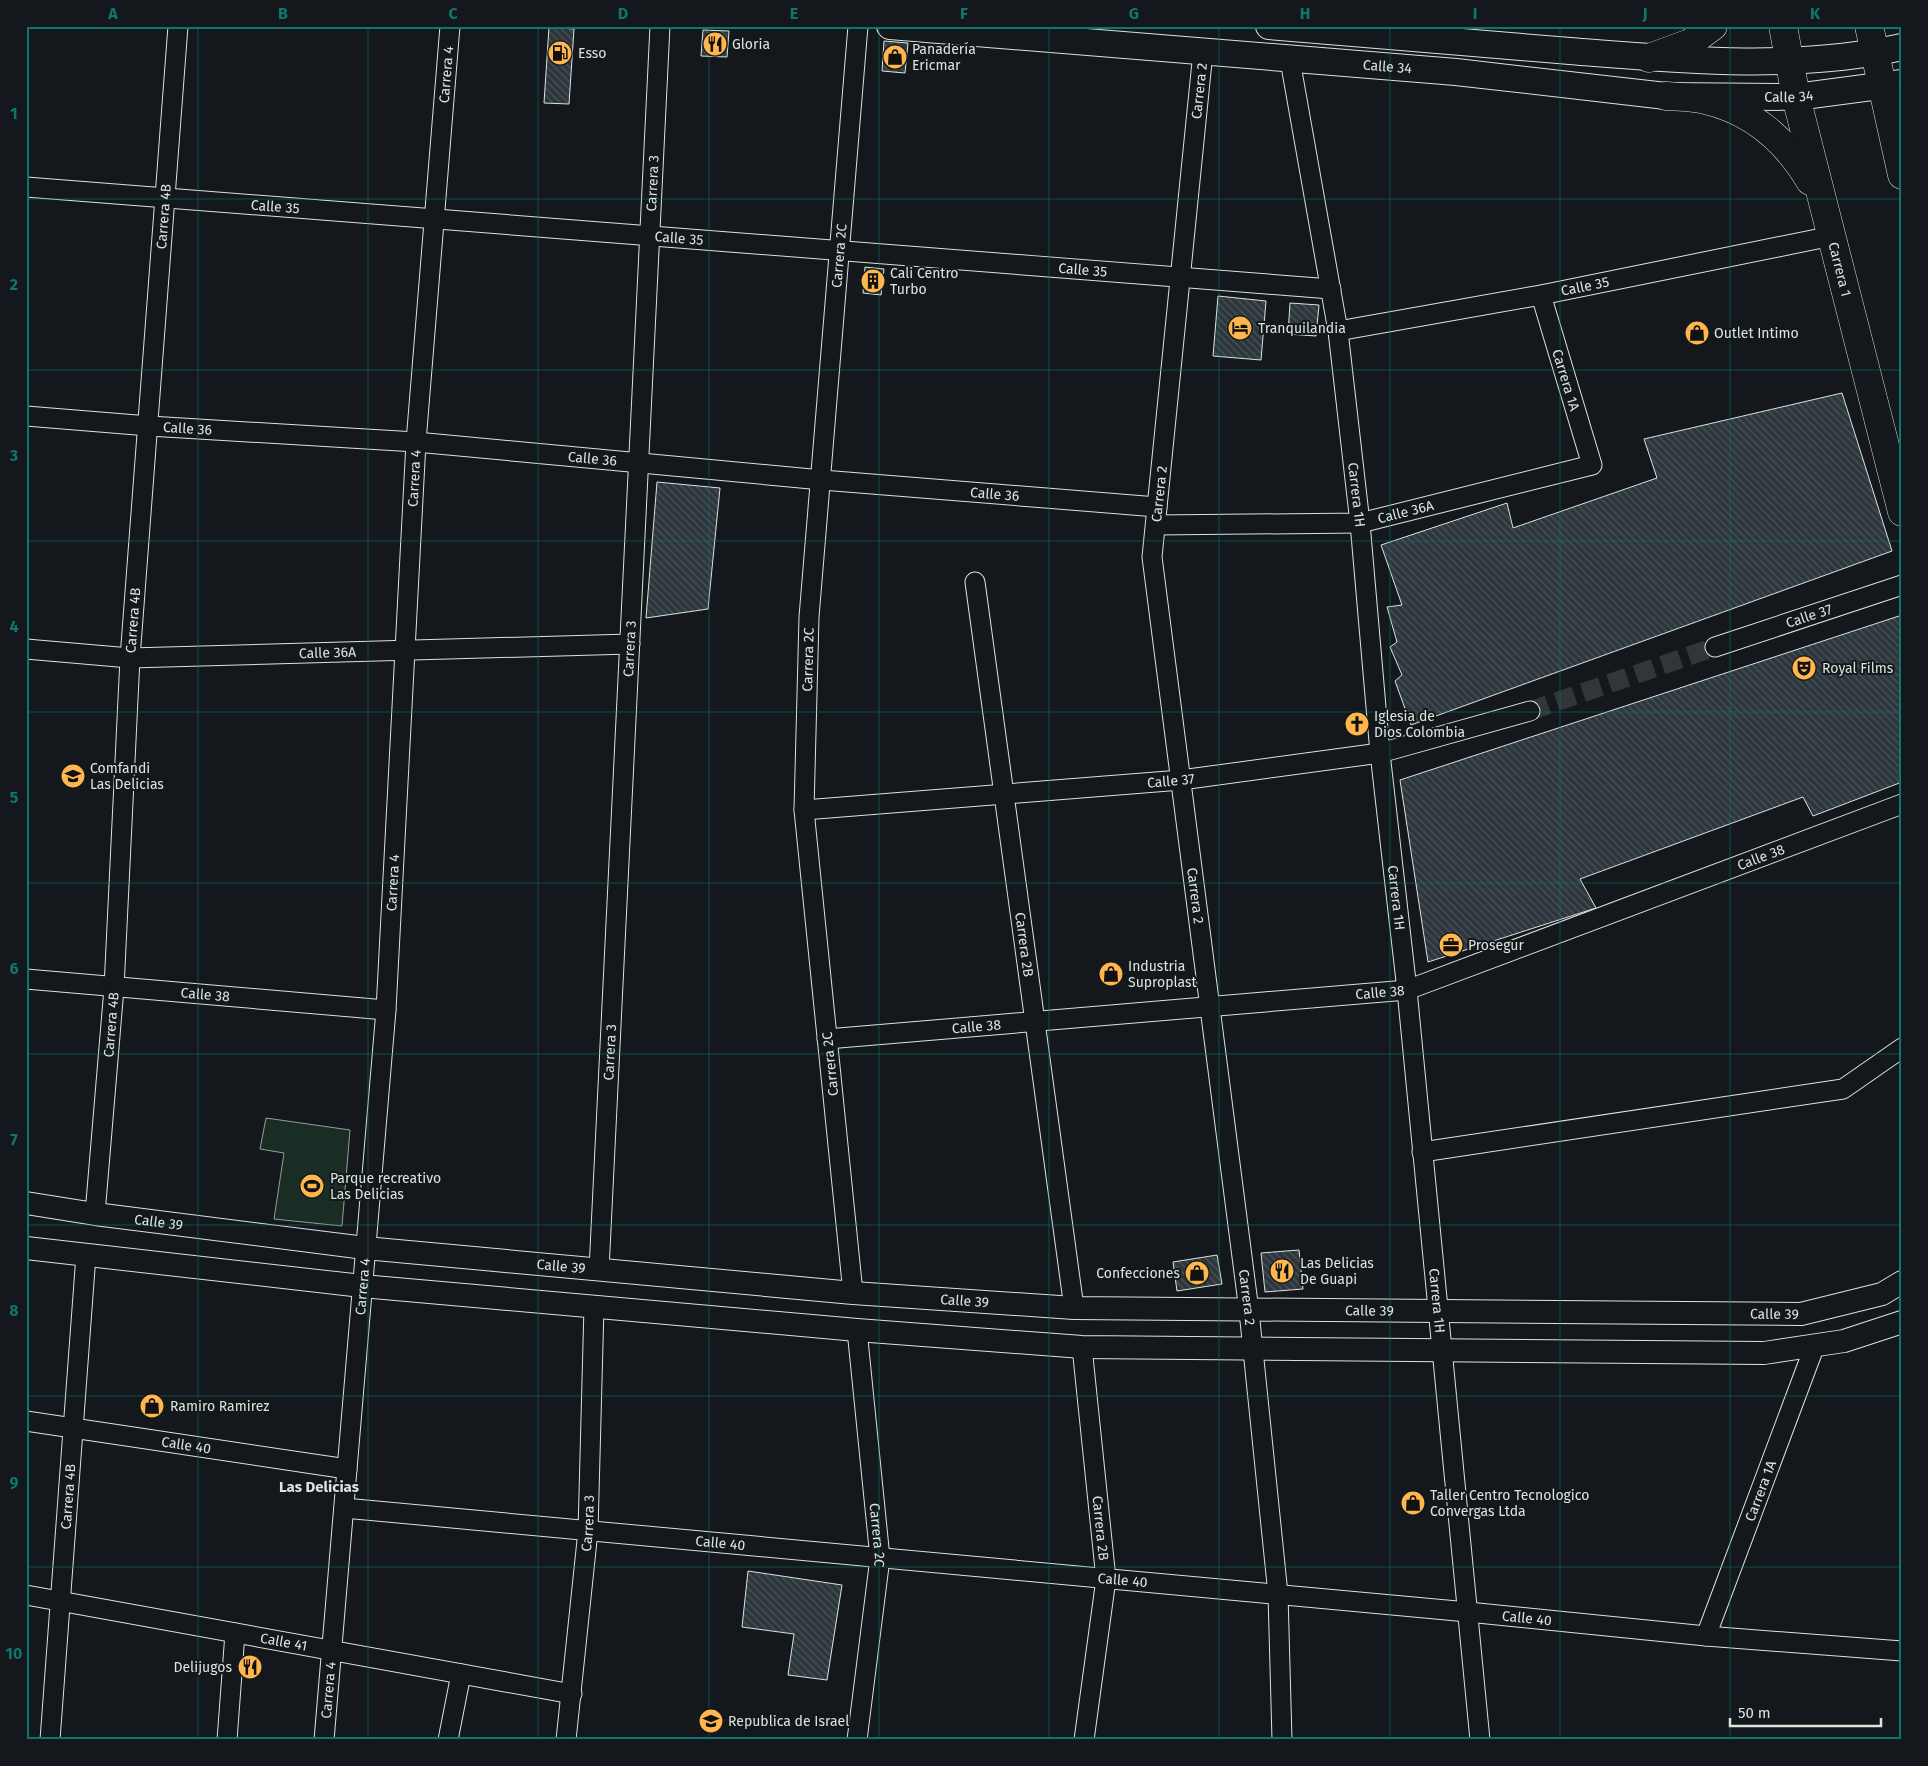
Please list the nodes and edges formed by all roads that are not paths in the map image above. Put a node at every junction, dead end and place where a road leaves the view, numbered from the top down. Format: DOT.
graph roads {
  1 [pos="178,26"];
  2 [pos="450,26"];
  3 [pos="660,26"];
  4 [pos="858,26"];
  5 [pos="890,26"];
  6 [pos="1269,26"];
  7 [pos="1714,26"];
  8 [pos="1783,26"];
  9 [pos="1869,26"];
  10 [pos="1463,34"];
  11 [pos="1902,47"];
  12 [pos="1203,52"];
  13 [pos="1874,53"];
  14 [pos="1649,58"];
  15 [pos="1290,60"];
  16 [pos="1790,62"];
  17 [pos="1892,86"];
  18 [pos="1666,96"];
  19 [pos="1796,97"];
  20 [pos="1902,175"];
  21 [pos="26,187"];
  22 [pos="166,196"];
  23 [pos="435,218"];
  24 [pos="1829,225"];
  25 [pos="650,235"];
  26 [pos="840,250"];
  27 [pos="1180,277"];
  28 [pos="1331,289"];
  29 [pos="1540,296"];
  30 [pos="1338,331"];
  31 [pos="26,416"];
  32 [pos="149,426"];
  33 [pos="416,442"];
  34 [pos="639,462"];
  35 [pos="1592,466"];
  36 [pos="822,480"];
  37 [pos="1902,512"];
  38 [pos="1157,516"];
  39 [pos="1360,523"];
  40 [pos="975,582"];
  41 [pos="1902,585"];
  42 [pos="630,644"];
  43 [pos="1715,647"];
  44 [pos="26,649"];
  45 [pos="404,649"];
  46 [pos="130,658"];
  47 [pos="1530,711"];
  48 [pos="1380,753"];
  49 [pos="1181,780"];
  50 [pos="1004,793"];
  51 [pos="1902,804"];
  52 [pos="804,810"];
  53 [pos="26,979"];
  54 [pos="114,988"];
  55 [pos="1407,990"];
  56 [pos="1210,1006"];
  57 [pos="386,1010"];
  58 [pos="1035,1021"];
  59 [pos="827,1039"];
  60 [pos="1902,1048"];
  61 [pos="1422,1152"];
  62 [pos="26,1203"];
  63 [pos="96,1214"];
  64 [pos="26,1248"];
  65 [pos="365,1248"];
  66 [pos="86,1255"];
  67 [pos="599,1270"];
  68 [pos="1902,1282"];
  69 [pos="362,1286"];
  70 [pos="853,1293"];
  71 [pos="594,1306"];
  72 [pos="1074,1308"];
  73 [pos="1249,1311"];
  74 [pos="1438,1312"];
  75 [pos="1902,1322"];
  76 [pos="857,1330"];
  77 [pos="1816,1345"];
  78 [pos="1082,1347"];
  79 [pos="1253,1348"];
  80 [pos="1442,1349"];
  81 [pos="26,1421"];
  82 [pos="73,1428"];
  83 [pos="347,1469"];
  84 [pos="344,1508"];
  85 [pos="588,1531"];
  86 [pos="880,1558"];
  87 [pos="1106,1579"];
  88 [pos="1278,1594"];
  89 [pos="26,1595"];
  90 [pos="60,1601"];
  91 [pos="1468,1612"];
  92 [pos="235,1633"];
  93 [pos="1706,1636"];
  94 [pos="332,1650"];
  95 [pos="1902,1651"];
  96 [pos="461,1674"];
  97 [pos="572,1694"];
  98 [pos="50,1740"];
  99 [pos="227,1740"];
  100 [pos="324,1740"];
  101 [pos="448,1740"];
  102 [pos="566,1740"];
  103 [pos="857,1740"];
  104 [pos="1084,1740"];
  105 [pos="1282,1740"];
  106 [pos="1480,1740"];
  1 -- 22 [label="street, Carrera 4B"];
  2 -- 23 [label="street, Carrera 4"];
  3 -- 25 [label="street, Carrera 3"];
  4 -- 26 [label="street, Carrera 2C"];
  5 -- 12 [label="main road, Calle 34"];
  6 -- 10 [label="main road"];
  7 -- 14 [label="main road"];
  8 -- 16 [label="main road, Carrera 1"];
  9 -- 13 [label="main road"];
  10 -- 14 [label="main road"];
  11 -- 13 [label="main road"];
  12 -- 15 [label="main road, Calle 34"];
  12 -- 27 [label="street, Carrera 2"];
  13 -- 16 [label="main road"];
  13 -- 17 [label="main road"];
  14 -- 16 [label="main road"];
  15 -- 18 [label="main road, Calle 34"];
  15 -- 28 [label="street, Carrera 1H"];
  16 -- 19 [label="main road, Carrera 1"];
  17 -- 19 [label="main road, Calle 34"];
  17 -- 20 [label="main road"];
  18 -- 19 [label="main road, Calle 34"];
  18 -- 24 [label="main road"];
  19 -- 24 [label="main road, Carrera 1"];
  21 -- 22 [label="street, Calle 35"];
  22 -- 23 [label="street, Calle 35"];
  22 -- 32 [label="street, Carrera 4B"];
  23 -- 25 [label="street, Calle 35"];
  23 -- 33 [label="street, Carrera 4"];
  24 -- 29 [label="street, Calle 35"];
  24 -- 37 [label="main road, Carrera 1"];
  25 -- 26 [label="street, Calle 35"];
  25 -- 34 [label="street, Carrera 3"];
  26 -- 27 [label="street, Calle 35"];
  26 -- 36 [label="street, Carrera 2C"];
  27 -- 28 [label="street, Calle 35"];
  27 -- 38 [label="street, Carrera 2"];
  28 -- 30 [label="street, Carrera 1H"];
  29 -- 30 [label="street, Calle 35"];
  29 -- 35 [label="street, Carrera 1A"];
  30 -- 39 [label="street, Carrera 1H"];
  31 -- 32 [label="street, Calle 36"];
  32 -- 33 [label="street, Calle 36"];
  32 -- 46 [label="street, Carrera 4B"];
  33 -- 34 [label="street, Calle 36"];
  33 -- 45 [label="street, Carrera 4"];
  34 -- 36 [label="street, Calle 36"];
  34 -- 42 [label="street, Carrera 3"];
  35 -- 39 [label="street, Calle 36A"];
  36 -- 38 [label="street, Calle 36"];
  36 -- 52 [label="street, Carrera 2C"];
  38 -- 39 [label="street, Calle 36A"];
  38 -- 49 [label="street, Carrera 2"];
  39 -- 48 [label="street, Carrera 1H"];
  40 -- 50 [label="street, Carrera 2B"];
  41 -- 43 [label="street, Calle 37"];
  42 -- 45 [label="street, Calle 36A"];
  42 -- 67 [label="street, Carrera 3"];
  44 -- 46 [label="street, Calle 36A"];
  45 -- 46 [label="street, Calle 36A"];
  45 -- 57 [label="street, Carrera 4"];
  46 -- 54 [label="street, Carrera 4B"];
  47 -- 48 [label="street, Calle 37"];
  48 -- 49 [label="street, Calle 37"];
  48 -- 55 [label="street, Carrera 1H"];
  49 -- 50 [label="street, Calle 37"];
  49 -- 56 [label="street, Carrera 2"];
  50 -- 52 [label="street, Calle 37"];
  50 -- 58 [label="street, Carrera 2B"];
  51 -- 55 [label="street, Calle 38"];
  52 -- 59 [label="street, Carrera 2C"];
  53 -- 54 [label="street, Calle 38"];
  54 -- 57 [label="street, Calle 38"];
  54 -- 63 [label="street, Carrera 4B"];
  55 -- 56 [label="street, Calle 38"];
  55 -- 61 [label="street, Carrera 1H"];
  56 -- 58 [label="street, Calle 38"];
  56 -- 73 [label="street, Carrera 2"];
  57 -- 65 [label="street, Carrera 4"];
  58 -- 59 [label="street, Calle 38"];
  58 -- 72 [label="street, Carrera 2B"];
  59 -- 70 [label="street, Carrera 2C"];
  60 -- 61 [label="street"];
  61 -- 74 [label="street, Carrera 1H"];
  62 -- 63 [label="street, Calle 39"];
  63 -- 65 [label="street, Calle 39"];
  64 -- 66 [label="street"];
  65 -- 67 [label="street, Calle 39"];
  65 -- 69 [label="street, Carrera 4"];
  66 -- 69 [label="street"];
  66 -- 82 [label="street, Carrera 4B"];
  67 -- 70 [label="street, Calle 39"];
  68 -- 74 [label="street, Calle 39"];
  69 -- 71 [label="street"];
  69 -- 83 [label="street, Carrera 4"];
  70 -- 72 [label="street, Calle 39"];
  71 -- 76 [label="street"];
  71 -- 85 [label="street, Carrera 3"];
  72 -- 73 [label="street, Calle 39"];
  73 -- 74 [label="street, Calle 39"];
  73 -- 79 [label="street, Carrera 2"];
  74 -- 80 [label="street, Carrera 1H"];
  75 -- 77 [label="street"];
  76 -- 78 [label="street"];
  76 -- 86 [label="street, Carrera 2C"];
  77 -- 80 [label="street"];
  77 -- 93 [label="street, Carrera 1A"];
  78 -- 79 [label="street"];
  78 -- 87 [label="street, Carrera 2B"];
  79 -- 80 [label="street"];
  79 -- 88 [label="street, Carrera 2"];
  80 -- 91 [label="street, Carrera 1H"];
  81 -- 82 [label="street, Calle 40"];
  82 -- 83 [label="street, Calle 40"];
  82 -- 90 [label="street, Carrera 4B"];
  83 -- 84 [label="street, Carrera 4"];
  84 -- 85 [label="street, Calle 40"];
  84 -- 94 [label="street, Carrera 4"];
  85 -- 86 [label="street, Calle 40"];
  85 -- 97 [label="street, Carrera 3"];
  86 -- 87 [label="street, Calle 40"];
  86 -- 103 [label="street, Carrera 2C"];
  87 -- 88 [label="street, Calle 40"];
  87 -- 104 [label="street, Carrera 2B"];
  88 -- 91 [label="street, Calle 40"];
  88 -- 105 [label="street, Carrera 2"];
  89 -- 90 [label="street, Calle 41"];
  90 -- 92 [label="street, Calle 41"];
  90 -- 98 [label="street, Carrera 4B"];
  91 -- 93 [label="street, Calle 40"];
  91 -- 106 [label="street, Carrera 1H"];
  92 -- 94 [label="street, Calle 41"];
  92 -- 99 [label="street"];
  93 -- 95 [label="street, Calle 40"];
  94 -- 96 [label="street, Calle 41"];
  94 -- 100 [label="street, Carrera 4"];
  96 -- 97 [label="street, Calle 41"];
  96 -- 101 [label="street"];
  97 -- 102 [label="street, Carrera 3"];
}
